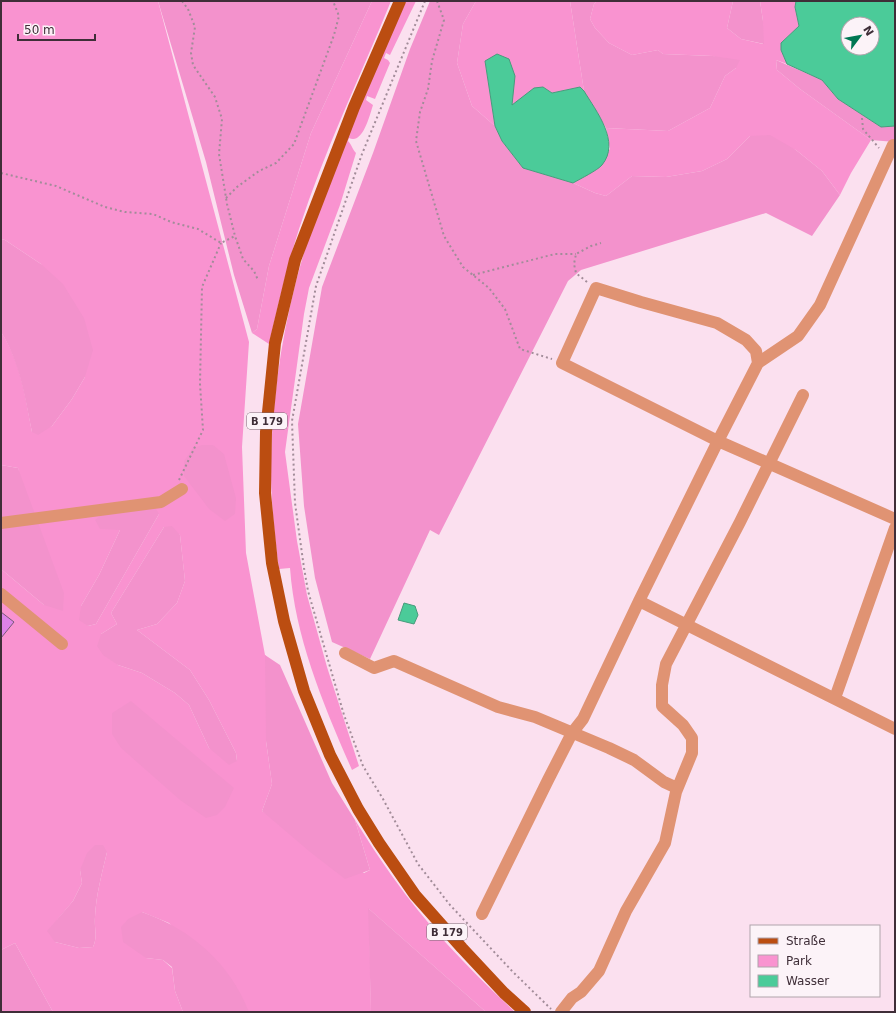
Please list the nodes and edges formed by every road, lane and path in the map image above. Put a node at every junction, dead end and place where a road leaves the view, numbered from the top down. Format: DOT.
graph roads {
  1 [pos="182,1"];
  2 [pos="333,1"];
  3 [pos="400,1"];
  4 [pos="425,1"];
  5 [pos="436,1"];
  6 [pos="862,118"];
  7 [pos="891,150"];
  8 [pos="1,173"];
  9 [pos="226,198"];
  10 [pos="235,236"];
  11 [pos="221,243"];
  12 [pos="601,243"];
  13 [pos="576,254"];
  14 [pos="473,275"];
  15 [pos="258,280"];
  16 [pos="596,288"];
  17 [pos="562,363"];
  18 [pos="758,363"];
  19 [pos="803,395"];
  20 [pos="718,441"];
  21 [pos="768,464"];
  22 [pos="180,490"];
  23 [pos="895,519"];
  24 [pos="1,522"];
  25 [pos="895,528"];
  26 [pos="1,594"];
  27 [pos="639,601"];
  28 [pos="687,626"];
  29 [pos="62,644"];
  30 [pos="345,653"];
  31 [pos="835,698"];
  32 [pos="895,729"];
  33 [pos="572,733"];
  34 [pos="677,788"];
  35 [pos="482,914"];
  36 [pos="525,1012"];
  37 [pos="555,1012"];
  38 [pos="561,1012"];
  1 -- 9 [label="path"];
  2 -- 9 [label="path"];
  3 -- 36 [label="main road, B 179"];
  4 -- 37 [label="path"];
  5 -- 14 [label="path"];
  6 -- 7 [label="path"];
  7 -- 18 [label="lane"];
  8 -- 11 [label="path"];
  9 -- 10 [label="path"];
  10 -- 11 [label="path"];
  10 -- 15 [label="path"];
  11 -- 22 [label="path"];
  12 -- 13 [label="path"];
  13 -- 14 [label="path"];
  13 -- 16 [label="path"];
  14 -- 17 [label="path"];
  16 -- 17 [label="lane"];
  16 -- 18 [label="lane"];
  17 -- 20 [label="lane"];
  18 -- 20 [label="lane"];
  19 -- 21 [label="lane"];
  20 -- 21 [label="lane"];
  20 -- 27 [label="lane"];
  21 -- 23 [label="lane"];
  21 -- 28 [label="lane"];
  22 -- 24 [label="lane"];
  25 -- 31 [label="lane"];
  26 -- 29 [label="lane"];
  27 -- 28 [label="lane"];
  27 -- 33 [label="lane"];
  28 -- 31 [label="lane"];
  28 -- 34 [label="lane"];
  30 -- 33 [label="lane"];
  31 -- 32 [label="lane"];
  33 -- 34 [label="lane"];
  33 -- 35 [label="lane"];
  34 -- 38 [label="lane"];
}
